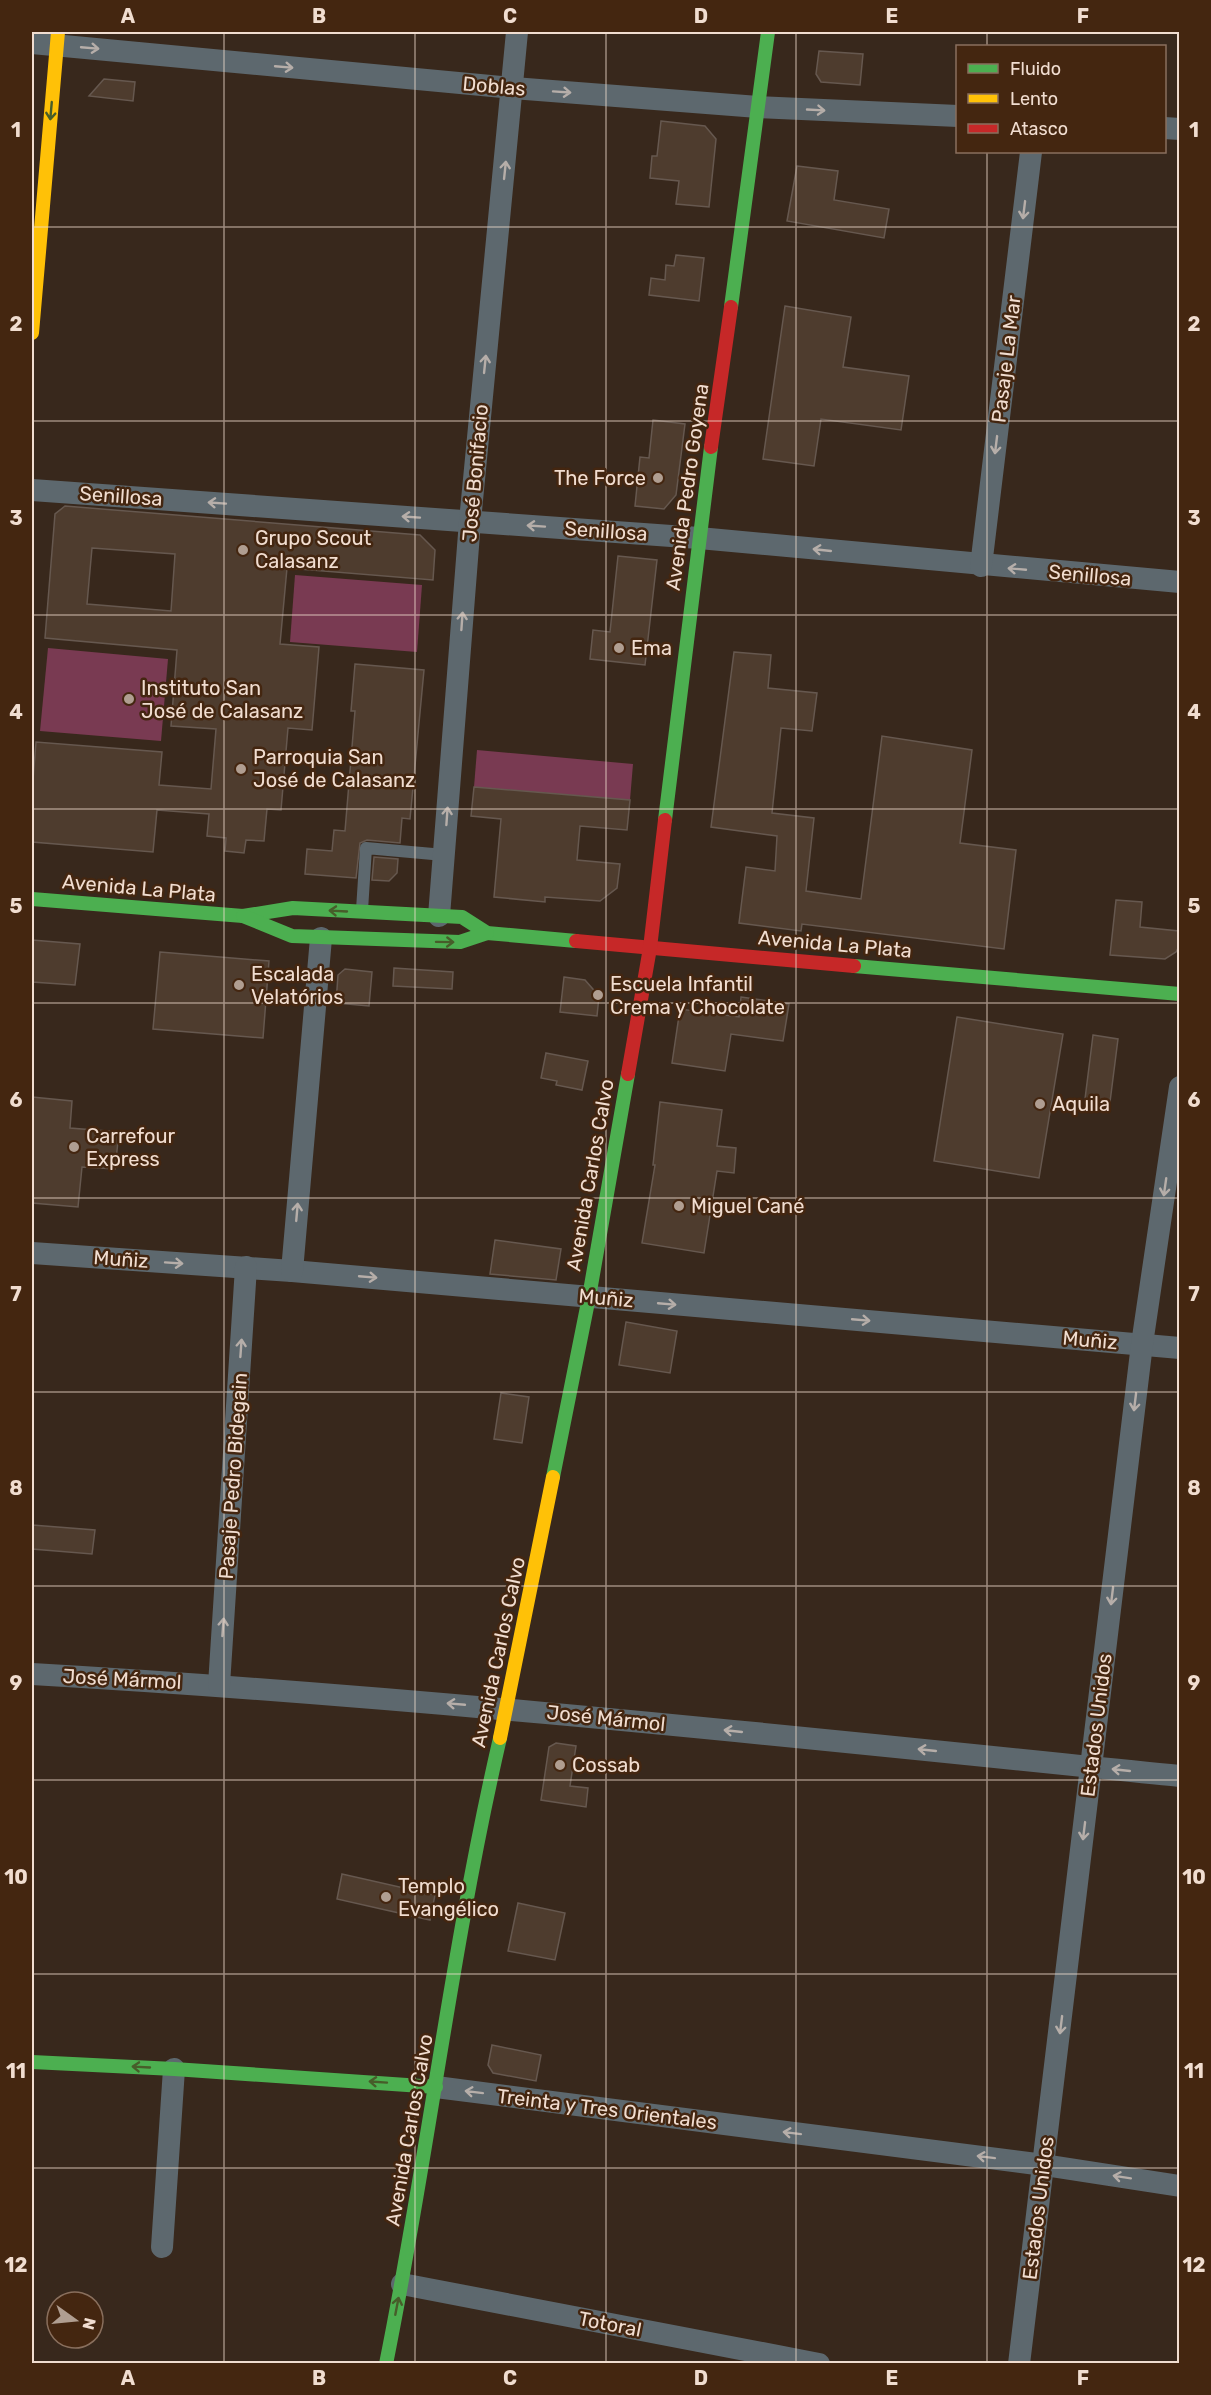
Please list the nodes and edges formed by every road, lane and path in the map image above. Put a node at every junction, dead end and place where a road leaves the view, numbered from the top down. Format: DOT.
graph roads {
  1 [pos="517,32"];
  2 [pos="768,32"];
  3 [pos="58,38"];
  4 [pos="32,44"];
  5 [pos="513,88"];
  6 [pos="758,107"];
  7 [pos="956,116"];
  8 [pos="1031,153"];
  9 [pos="32,333"];
  10 [pos="32,490"];
  11 [pos="470,521"];
  12 [pos="699,538"];
  13 [pos="981,566"];
  14 [pos="1179,582"];
  15 [pos="444,855"];
  16 [pos="32,899"];
  17 [pos="361,912"];
  18 [pos="243,916"];
  19 [pos="438,916"];
  20 [pos="487,933"];
  21 [pos="321,938"];
  22 [pos="344,939"];
  23 [pos="650,948"];
  24 [pos="1179,994"];
  25 [pos="1179,1087"];
  26 [pos="32,1253"];
  27 [pos="246,1268"];
  28 [pos="292,1271"];
  29 [pos="589,1297"];
  30 [pos="1142,1344"];
  31 [pos="1179,1348"];
  32 [pos="32,1674"];
  33 [pos="219,1685"];
  34 [pos="507,1708"];
  35 [pos="1091,1767"];
  36 [pos="1179,1776"];
  37 [pos="451,1997"];
  38 [pos="32,2062"];
  39 [pos="174,2068"];
  40 [pos="423,2077"];
  41 [pos="1044,2164"];
  42 [pos="1179,2186"];
  43 [pos="162,2247"];
  44 [pos="402,2284"];
  45 [pos="386,2364"];
  46 [pos="819,2364"];
  47 [pos="1019,2364"];
  1 -- 5 [label="street, José Bonifacio"];
  2 -- 6 [label="main road, Avenida Pedro Goyena"];
  3 -- 4 [label="street, Doblas"];
  3 -- 5 [label="street, Doblas, one-way"];
  3 -- 9 [label="main road, one-way"];
  5 -- 6 [label="street, Doblas, one-way"];
  11 -- 5 [label="street, José Bonifacio, one-way"];
  6 -- 7 [label="street, Doblas, one-way"];
  6 -- 12 [label="main road, Avenida Pedro Goyena"];
  8 -- 13 [label="street, Pasaje La Mar, one-way"];
  11 -- 10 [label="street, Senillosa, one-way"];
  12 -- 11 [label="street, Senillosa, one-way"];
  15 -- 11 [label="street, José Bonifacio, one-way"];
  13 -- 12 [label="street, Senillosa, one-way"];
  12 -- 23 [label="main road, Avenida Pedro Goyena"];
  14 -- 13 [label="street, Senillosa, one-way"];
  15 -- 17 [label="lane"];
  15 -- 19 [label="street, José Bonifacio"];
  16 -- 18 [label="main road, Avenida La Plata"];
  17 -- 18 [label="main road, Avenida La Plata, one-way"];
  17 -- 19 [label="main road, Avenida La Plata"];
  18 -- 21 [label="main road, Avenida La Plata"];
  19 -- 20 [label="main road, Avenida La Plata"];
  19 -- 22 [label="main road"];
  22 -- 20 [label="main road, Avenida La Plata, one-way"];
  20 -- 23 [label="main road, Avenida La Plata"];
  21 -- 22 [label="main road, Avenida La Plata"];
  28 -- 21 [label="street, one-way"];
  23 -- 24 [label="main road, Avenida La Plata"];
  23 -- 29 [label="main road, Avenida Carlos Calvo"];
  25 -- 30 [label="street, Estados Unidos, one-way"];
  26 -- 27 [label="street, Muñiz, one-way"];
  27 -- 28 [label="street, Muñiz"];
  33 -- 27 [label="street, Pasaje Pedro Bidegain, one-way"];
  28 -- 29 [label="street, Muñiz, one-way"];
  29 -- 30 [label="street, Muñiz, one-way"];
  29 -- 34 [label="main road, Avenida Carlos Calvo"];
  30 -- 31 [label="street, Muñiz"];
  30 -- 35 [label="street, Estados Unidos, one-way"];
  32 -- 33 [label="street, José Mármol"];
  34 -- 33 [label="street, José Mármol, one-way"];
  35 -- 34 [label="street, José Mármol, one-way"];
  34 -- 37 [label="main road, Avenida Carlos Calvo"];
  36 -- 35 [label="street, José Mármol, one-way"];
  35 -- 41 [label="street, Estados Unidos, one-way"];
  37 -- 40 [label="main road, Avenida Carlos Calvo"];
  37 -- 40 [label="main road"];
  39 -- 38 [label="main road, Treinta y Tres Orientales, one-way"];
  40 -- 39 [label="main road, Treinta y Tres Orientales, one-way"];
  39 -- 43 [label="street"];
  41 -- 40 [label="street, Treinta y Tres Orientales, one-way"];
  40 -- 44 [label="main road, Avenida Carlos Calvo"];
  42 -- 41 [label="street, Treinta y Tres Orientales, one-way"];
  41 -- 47 [label="street, Estados Unidos"];
  45 -- 44 [label="main road, Avenida Carlos Calvo, one-way"];
  44 -- 46 [label="street, Totoral"];
}
